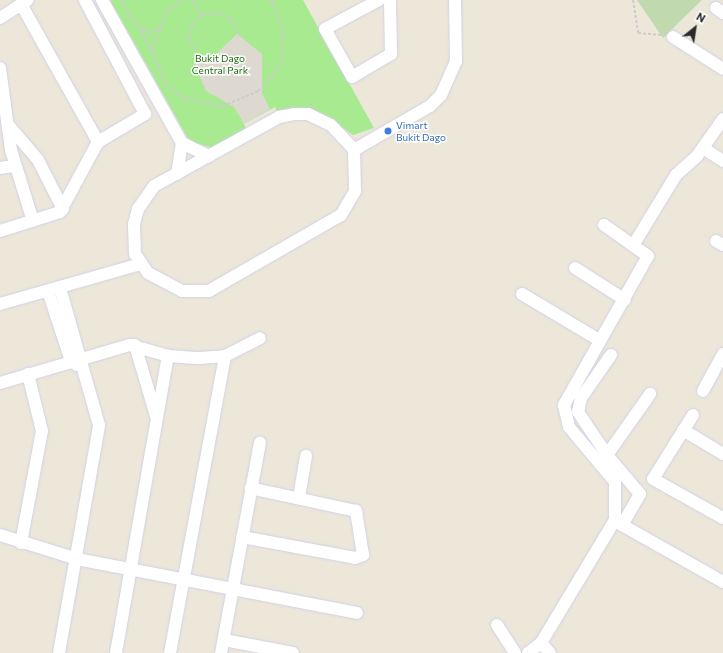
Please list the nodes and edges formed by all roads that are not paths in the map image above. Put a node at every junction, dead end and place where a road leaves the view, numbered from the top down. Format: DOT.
graph roads {
  1 [pos="85,0"];
  2 [pos="102,0"];
  3 [pos="379,0"];
  4 [pos="390,0"];
  5 [pos="455,0"];
  6 [pos="24,2"];
  7 [pos="0,18"];
  8 [pos="673,37"];
  9 [pos="0,68"];
  10 [pos="723,69"];
  11 [pos="723,119"];
  12 [pos="9,126"];
  13 [pos="98,142"];
  14 [pos="182,143"];
  15 [pos="703,148"];
  16 [pos="354,150"];
  17 [pos="209,156"];
  18 [pos="723,161"];
  19 [pos="15,166"];
  20 [pos="0,168"];
  21 [pos="177,174"];
  22 [pos="63,209"];
  23 [pos="33,221"];
  24 [pos="604,225"];
  25 [pos="0,231"];
  26 [pos="634,244"];
  27 [pos="140,264"];
  28 [pos="575,268"];
  29 [pos="60,288"];
  30 [pos="48,291"];
  31 [pos="522,294"];
  32 [pos="624,300"];
  33 [pos="0,304"];
  34 [pos="260,338"];
  35 [pos="599,340"];
  36 [pos="136,345"];
  37 [pos="723,354"];
  38 [pos="611,355"];
  39 [pos="168,356"];
  40 [pos="225,356"];
  41 [pos="78,362"];
  42 [pos="28,374"];
  43 [pos="0,382"];
  44 [pos="703,391"];
  45 [pos="650,394"];
  46 [pos="693,415"];
  47 [pos="157,419"];
  48 [pos="683,430"];
  49 [pos="260,443"];
  50 [pos="723,454"];
  51 [pos="607,455"];
  52 [pos="306,456"];
  53 [pos="653,479"];
  54 [pos="250,488"];
  55 [pos="640,494"];
  56 [pos="299,497"];
  57 [pos="723,518"];
  58 [pos="619,523"];
  59 [pos="0,535"];
  60 [pos="242,537"];
  61 [pos="22,543"];
  62 [pos="77,559"];
  63 [pos="130,568"];
  64 [pos="183,578"];
  65 [pos="723,582"];
  66 [pos="233,588"];
  67 [pos="357,613"];
  68 [pos="497,625"];
  69 [pos="224,640"];
  70 [pos="541,643"];
  71 [pos="59,653"];
  72 [pos="116,653"];
  73 [pos="170,653"];
  74 [pos="221,653"];
  75 [pos="293,653"];
  76 [pos="515,653"];
  77 [pos="528,653"];
  78 [pos="550,653"];
  1 -- 13 [label="street"];
  2 -- 14 [label="street"];
  3 -- 4 [label="street"];
  5 -- 16 [label="street"];
  6 -- 7 [label="street"];
  6 -- 13 [label="street"];
  8 -- 10 [label="street"];
  9 -- 12 [label="street"];
  11 -- 15 [label="street"];
  12 -- 19 [label="street"];
  12 -- 22 [label="street"];
  13 -- 22 [label="street"];
  14 -- 17 [label="street"];
  14 -- 21 [label="street"];
  15 -- 18 [label="street"];
  15 -- 26 [label="street"];
  16 -- 17 [label="street"];
  16 -- 27 [label="street"];
  17 -- 21 [label="street"];
  19 -- 20 [label="street"];
  19 -- 23 [label="street"];
  21 -- 27 [label="street"];
  22 -- 23 [label="street"];
  23 -- 25 [label="street"];
  24 -- 26 [label="street"];
  26 -- 32 [label="street"];
  27 -- 29 [label="street"];
  28 -- 32 [label="street"];
  29 -- 30 [label="street"];
  29 -- 41 [label="street"];
  30 -- 33 [label="street"];
  30 -- 41 [label="street"];
  31 -- 35 [label="street"];
  32 -- 35 [label="street"];
  34 -- 40 [label="street"];
  35 -- 58 [label="street"];
  36 -- 39 [label="street"];
  36 -- 41 [label="street"];
  36 -- 47 [label="street"];
  37 -- 44 [label="street"];
  38 -- 51 [label="street"];
  39 -- 40 [label="street"];
  39 -- 47 [label="street"];
  40 -- 64 [label="street"];
  41 -- 42 [label="street"];
  41 -- 62 [label="street"];
  42 -- 43 [label="street"];
  42 -- 61 [label="street"];
  45 -- 51 [label="street"];
  46 -- 48 [label="street"];
  47 -- 63 [label="street"];
  48 -- 50 [label="street"];
  48 -- 53 [label="street"];
  49 -- 54 [label="street"];
  51 -- 55 [label="street"];
  52 -- 56 [label="street"];
  53 -- 55 [label="street"];
  53 -- 57 [label="street"];
  54 -- 56 [label="street"];
  54 -- 60 [label="street"];
  55 -- 58 [label="street"];
  56 -- 60 [label="street"];
  58 -- 65 [label="street"];
  58 -- 70 [label="street"];
  59 -- 61 [label="street"];
  60 -- 66 [label="street"];
  61 -- 62 [label="street"];
  62 -- 63 [label="street"];
  62 -- 71 [label="street"];
  63 -- 64 [label="street"];
  63 -- 72 [label="street"];
  64 -- 66 [label="street"];
  64 -- 73 [label="street"];
  66 -- 67 [label="street"];
  66 -- 69 [label="street"];
  68 -- 76 [label="street"];
  69 -- 74 [label="street"];
  69 -- 75 [label="street"];
  70 -- 77 [label="street"];
  70 -- 78 [label="street"];
}
